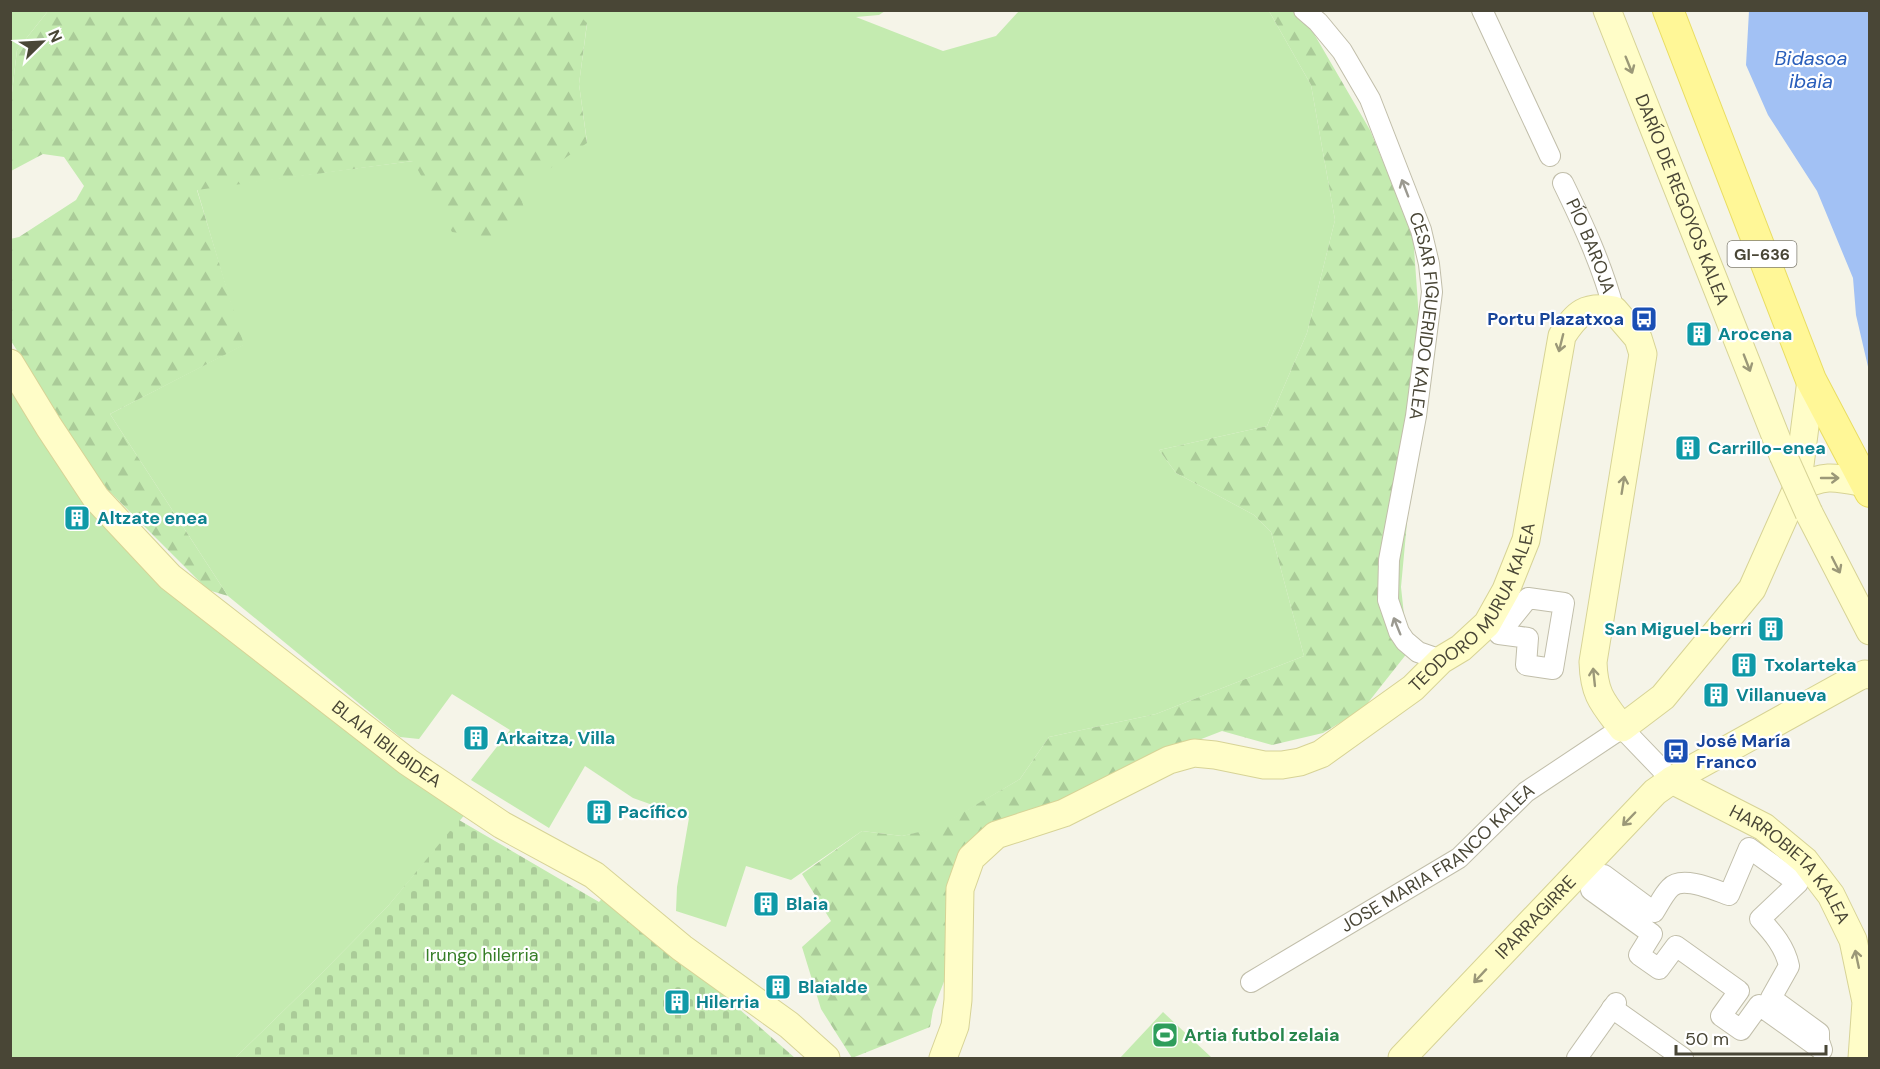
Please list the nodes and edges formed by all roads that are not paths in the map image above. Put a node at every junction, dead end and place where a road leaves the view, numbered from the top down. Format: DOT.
graph roads {
  1 [pos="1304,10"];
  2 [pos="1482,10"];
  3 [pos="1607,10"];
  4 [pos="1668,10"];
  5 [pos="1550,156"];
  6 [pos="1563,183"];
  7 [pos="1614,310"];
  8 [pos="10,363"];
  9 [pos="1811,380"];
  10 [pos="1867,487"];
  11 [pos="1797,488"];
  12 [pos="1869,629"];
  13 [pos="1441,660"];
  14 [pos="1867,674"];
  15 [pos="1622,728"];
  16 [pos="1672,780"];
  17 [pos="1749,848"];
  18 [pos="1251,982"];
  19 [pos="942,1058"];
  20 [pos="826,1059"];
  21 [pos="1402,1059"];
  22 [pos="1577,1059"];
  23 [pos="1683,1059"];
  24 [pos="1862,1059"];
  13 -- 1 [label="street, CESAR FIGUERIDO KALEA, one-way"];
  2 -- 5 [label="street"];
  3 -- 12 [label="street, DARÍO DE REGOYOS KALEA, one-way, bridge"];
  4 -- 9 [label="main road, GI-636"];
  6 -- 7 [label="street, PÍO BAROJA"];
  7 -- 13 [label="street, TEODORO MURUA KALEA, one-way"];
  15 -- 7 [label="street, one-way"];
  8 -- 20 [label="street, BLAIA IBILBIDEA"];
  9 -- 10 [label="main road, GI-636"];
  9 -- 11 [label="street, JOSE MARIA FRANCO KALEA"];
  11 -- 10 [label="street, one-way"];
  11 -- 15 [label="street, JOSE MARIA FRANCO KALEA"];
  12 -- 14 [label="street"];
  13 -- 19 [label="street, TEODORO MURUA KALEA"];
  14 -- 16 [label="street, IPARRAGIRRE"];
  15 -- 16 [label="street"];
  15 -- 18 [label="street, JOSE MARIA FRANCO KALEA"];
  16 -- 21 [label="street, IPARRAGIRRE, one-way"];
  24 -- 16 [label="street, HARROBIETA KALEA, one-way"];
  17 -- 17 [label="street"];
  22 -- 23 [label="street"];
}
